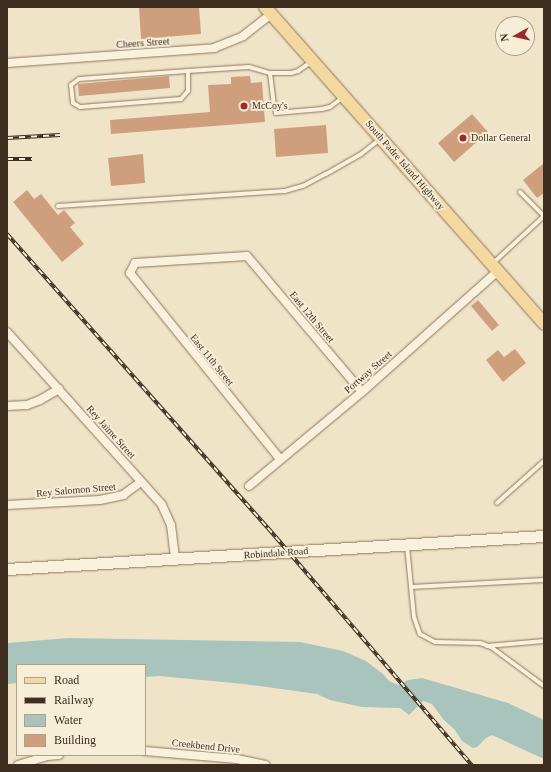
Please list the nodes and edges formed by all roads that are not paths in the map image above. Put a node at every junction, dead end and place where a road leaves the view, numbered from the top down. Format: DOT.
graph roads {
  1 [pos="268,10"];
  2 [pos="313,61"];
  3 [pos="7,63"];
  4 [pos="188,71"];
  5 [pos="270,73"];
  6 [pos="344,96"];
  7 [pos="381,138"];
  8 [pos="520,192"];
  9 [pos="58,206"];
  10 [pos="544,216"];
  11 [pos="247,256"];
  12 [pos="495,268"];
  13 [pos="544,324"];
  14 [pos="7,332"];
  15 [pos="59,389"];
  16 [pos="362,392"];
  17 [pos="7,406"];
  18 [pos="280,460"];
  19 [pos="544,461"];
  20 [pos="141,482"];
  21 [pos="249,486"];
  22 [pos="497,503"];
  23 [pos="7,505"];
  24 [pos="544,536"];
  25 [pos="407,545"];
  26 [pos="175,559"];
  27 [pos="7,569"];
  28 [pos="544,580"];
  29 [pos="411,587"];
  30 [pos="544,641"];
  31 [pos="486,646"];
  32 [pos="544,686"];
  33 [pos="146,751"];
  34 [pos="47,756"];
  35 [pos="18,765"];
  36 [pos="265,765"];
  1 -- 2 [label="main road, South Padre Island Highway"];
  1 -- 3 [label="street, Cheers Street"];
  2 -- 5 [label="lane"];
  2 -- 6 [label="main road, South Padre Island Highway"];
  4 -- 4 [label="lane"];
  4 -- 5 [label="lane"];
  5 -- 6 [label="lane"];
  6 -- 7 [label="main road, South Padre Island Highway"];
  7 -- 9 [label="lane"];
  7 -- 12 [label="main road, South Padre Island Highway"];
  8 -- 10 [label="lane"];
  10 -- 12 [label="lane"];
  11 -- 16 [label="street, East 12th Street"];
  11 -- 18 [label="street, East 11th Street"];
  12 -- 13 [label="main road, South Padre Island Highway"];
  12 -- 16 [label="street, Portway Street"];
  14 -- 15 [label="street, Rey Jaime Street"];
  15 -- 17 [label="street"];
  15 -- 20 [label="street, Rey Jaime Street"];
  16 -- 18 [label="street, Portway Street"];
  18 -- 21 [label="street, Portway Street"];
  19 -- 22 [label="lane"];
  20 -- 23 [label="street, Rey Salomon Street"];
  20 -- 26 [label="street, Rey Jaime Street"];
  24 -- 25 [label="street, Robindale Road"];
  25 -- 26 [label="street, Robindale Road"];
  25 -- 29 [label="lane"];
  26 -- 27 [label="street, Robindale Road"];
  28 -- 29 [label="lane"];
  29 -- 31 [label="lane"];
  30 -- 31 [label="lane"];
  31 -- 32 [label="lane"];
  33 -- 36 [label="street, Creekbend Drive"];
  34 -- 35 [label="street"];
}
